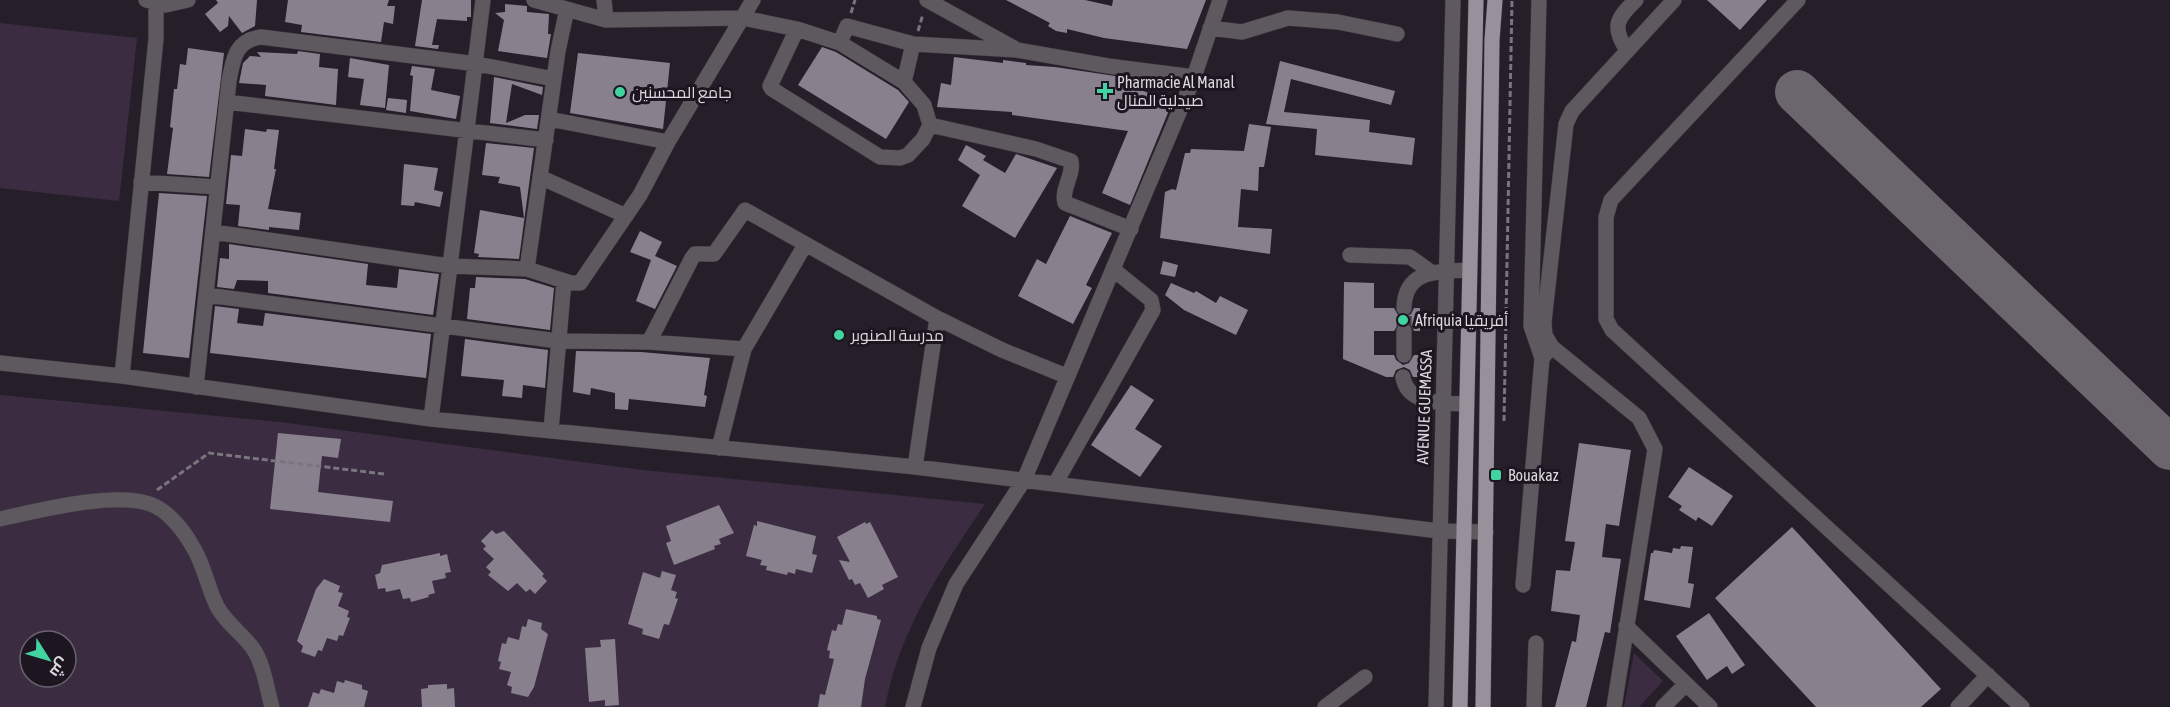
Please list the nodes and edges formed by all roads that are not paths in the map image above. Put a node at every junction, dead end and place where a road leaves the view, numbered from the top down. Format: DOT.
graph roads {
  1 [pos="188,0"];
  2 [pos="483,0"];
  3 [pos="534,0"];
  4 [pos="604,0"];
  5 [pos="753,0"];
  6 [pos="927,0"];
  7 [pos="1220,0"];
  8 [pos="1453,0"];
  9 [pos="1476,0"];
  10 [pos="1495,0"];
  11 [pos="1539,0"];
  12 [pos="1635,0"];
  13 [pos="1674,0"];
  14 [pos="1798,0"];
  15 [pos="151,2"];
  16 [pos="944,4"];
  17 [pos="567,9"];
  18 [pos="742,18"];
  19 [pos="606,20"];
  20 [pos="1210,28"];
  21 [pos="797,29"];
  22 [pos="1397,34"];
  23 [pos="840,43"];
  24 [pos="914,44"];
  25 [pos="1017,50"];
  26 [pos="1628,50"];
  27 [pos="477,64"];
  28 [pos="1194,77"];
  29 [pos="554,79"];
  30 [pos="904,82"];
  31 [pos="227,102"];
  32 [pos="549,120"];
  33 [pos="930,125"];
  34 [pos="469,131"];
  35 [pos="546,140"];
  36 [pos="668,142"];
  37 [pos="540,177"];
  38 [pos="141,182"];
  39 [pos="217,187"];
  40 [pos="626,216"];
  41 [pos="1131,229"];
  42 [pos="213,232"];
  43 [pos="805,245"];
  44 [pos="1350,255"];
  45 [pos="449,266"];
  46 [pos="527,269"];
  47 [pos="1114,270"];
  48 [pos="1469,270"];
  49 [pos="1438,272"];
  50 [pos="564,281"];
  51 [pos="206,295"];
  52 [pos="1404,308"];
  53 [pos="937,318"];
  54 [pos="442,328"];
  55 [pos="1404,331"];
  56 [pos="558,341"];
  57 [pos="650,342"];
  58 [pos="744,349"];
  59 [pos="1547,352"];
  60 [pos="1404,355"];
  61 [pos="0,363"];
  62 [pos="122,376"];
  63 [pos="1066,376"];
  64 [pos="1403,377"];
  65 [pos="196,387"];
  66 [pos="1442,403"];
  67 [pos="1466,404"];
  68 [pos="431,419"];
  69 [pos="551,430"];
  70 [pos="719,448"];
  71 [pos="915,467"];
  72 [pos="1024,480"];
  73 [pos="1055,483"];
  74 [pos="0,519"];
  75 [pos="1439,531"];
  76 [pos="1463,531"];
  77 [pos="1486,532"];
  78 [pos="1523,585"];
  79 [pos="1626,626"];
  80 [pos="1536,643"];
  81 [pos="1988,675"];
  82 [pos="1365,677"];
  83 [pos="1686,684"];
  84 [pos="273,707"];
  85 [pos="913,707"];
  86 [pos="1325,707"];
  87 [pos="1436,707"];
  88 [pos="1460,707"];
  89 [pos="1483,707"];
  90 [pos="1534,707"];
  91 [pos="1614,707"];
  92 [pos="1664,707"];
  93 [pos="1710,707"];
  94 [pos="1958,707"];
  95 [pos="2022,707"];
  1 -- 15 [label="street"];
  2 -- 27 [label="street"];
  3 -- 17 [label="street"];
  4 -- 19 [label="street"];
  5 -- 18 [label="street"];
  6 -- 16 [label="street"];
  7 -- 20 [label="street"];
  8 -- 49 [label="street, AVENUE GUEMASSA"];
  9 -- 48 [label="main road"];
  10 -- 77 [label="main road"];
  11 -- 59 [label="street"];
  12 -- 26 [label="street"];
  13 -- 26 [label="street"];
  14 -- 81 [label="street"];
  15 -- 38 [label="street"];
  16 -- 25 [label="street"];
  17 -- 19 [label="street"];
  17 -- 29 [label="street"];
  18 -- 19 [label="street"];
  18 -- 21 [label="street"];
  18 -- 36 [label="street"];
  20 -- 22 [label="street"];
  20 -- 28 [label="street"];
  21 -- 23 [label="street"];
  21 -- 33 [label="street"];
  23 -- 24 [label="street"];
  23 -- 30 [label="street"];
  24 -- 25 [label="street"];
  24 -- 30 [label="street"];
  25 -- 28 [label="street"];
  26 -- 59 [label="street"];
  27 -- 29 [label="street"];
  27 -- 31 [label="street"];
  27 -- 34 [label="street"];
  28 -- 41 [label="street"];
  29 -- 32 [label="street"];
  30 -- 33 [label="street"];
  31 -- 34 [label="street"];
  31 -- 39 [label="street"];
  32 -- 35 [label="street"];
  32 -- 36 [label="street"];
  33 -- 41 [label="street"];
  34 -- 35 [label="street"];
  34 -- 45 [label="street"];
  35 -- 37 [label="street"];
  36 -- 40 [label="street"];
  37 -- 40 [label="street"];
  37 -- 46 [label="street"];
  38 -- 39 [label="street"];
  38 -- 62 [label="street"];
  39 -- 42 [label="street"];
  40 -- 50 [label="street"];
  41 -- 47 [label="street"];
  42 -- 45 [label="street"];
  42 -- 51 [label="street"];
  43 -- 53 [label="street"];
  43 -- 57 [label="street"];
  43 -- 58 [label="street"];
  44 -- 49 [label="street"];
  45 -- 46 [label="street"];
  45 -- 54 [label="street"];
  46 -- 50 [label="street"];
  47 -- 63 [label="street"];
  47 -- 73 [label="street"];
  48 -- 49 [label="street"];
  48 -- 67 [label="main road"];
  49 -- 52 [label="street"];
  49 -- 66 [label="street, AVENUE GUEMASSA"];
  50 -- 56 [label="street"];
  51 -- 54 [label="street"];
  51 -- 65 [label="street"];
  53 -- 63 [label="street"];
  53 -- 71 [label="street"];
  54 -- 56 [label="street"];
  54 -- 68 [label="street"];
  55 -- 60 [label="street"];
  56 -- 57 [label="street"];
  56 -- 69 [label="street"];
  57 -- 58 [label="street"];
  58 -- 70 [label="street"];
  59 -- 78 [label="street"];
  59 -- 79 [label="street"];
  61 -- 62 [label="street"];
  62 -- 65 [label="street"];
  63 -- 72 [label="street"];
  64 -- 66 [label="street"];
  65 -- 68 [label="street"];
  66 -- 67 [label="street"];
  66 -- 75 [label="street, AVENUE GUEMASSA"];
  67 -- 76 [label="main road"];
  68 -- 69 [label="street"];
  69 -- 70 [label="street"];
  70 -- 71 [label="street"];
  71 -- 72 [label="street"];
  72 -- 73 [label="street"];
  72 -- 85 [label="street"];
  73 -- 75 [label="street"];
  74 -- 84 [label="street"];
  75 -- 76 [label="street"];
  75 -- 87 [label="street, AVENUE GUEMASSA"];
  76 -- 77 [label="street"];
  76 -- 88 [label="main road"];
  77 -- 89 [label="main road"];
  79 -- 83 [label="street"];
  79 -- 91 [label="street"];
  80 -- 90 [label="street"];
  81 -- 94 [label="street"];
  81 -- 95 [label="street"];
  82 -- 86 [label="street"];
  83 -- 92 [label="street"];
  83 -- 93 [label="street"];
}
